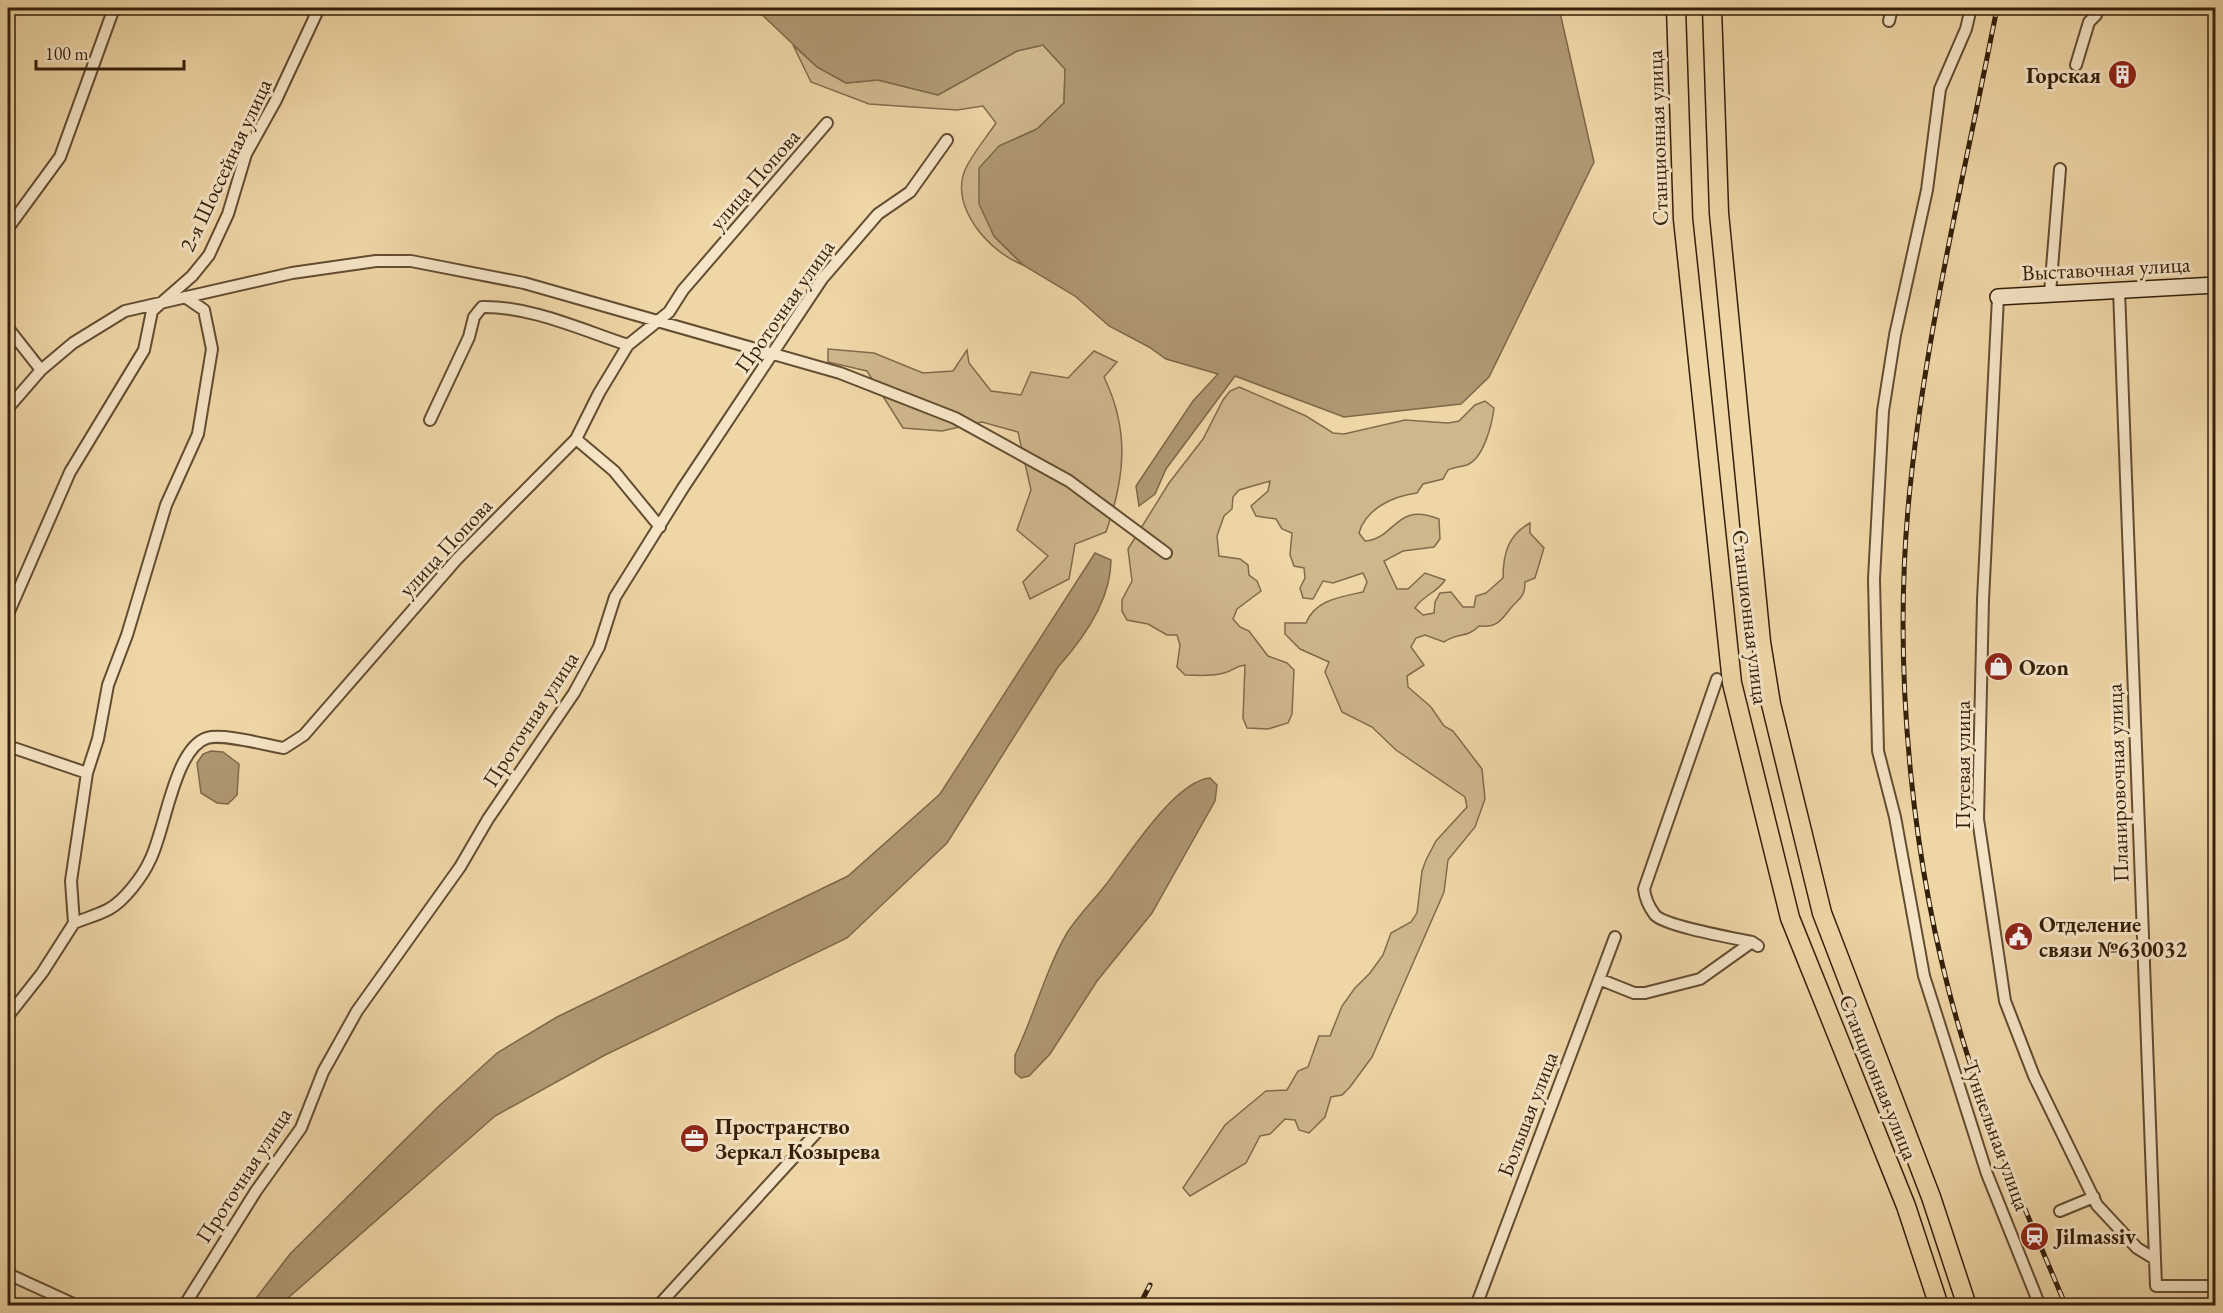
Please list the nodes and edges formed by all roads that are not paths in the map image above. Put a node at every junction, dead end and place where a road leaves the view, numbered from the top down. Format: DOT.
graph roads {
  1 [pos="114,8"];
  2 [pos="319,8"];
  3 [pos="1676,8"];
  4 [pos="1712,8"];
  5 [pos="1892,8"];
  6 [pos="1971,8"];
  7 [pos="2095,8"];
  8 [pos="1889,21"];
  9 [pos="2076,65"];
  10 [pos="827,123"];
  11 [pos="947,141"];
  12 [pos="2060,169"];
  13 [pos="8,228"];
  14 [pos="2216,285"];
  15 [pos="2119,290"];
  16 [pos="2050,293"];
  17 [pos="185,297"];
  18 [pos="1998,297"];
  19 [pos="160,303"];
  20 [pos="658,319"];
  21 [pos="8,328"];
  22 [pos="628,345"];
  23 [pos="774,353"];
  24 [pos="41,370"];
  25 [pos="8,408"];
  26 [pos="430,420"];
  27 [pos="576,440"];
  28 [pos="660,527"];
  29 [pos="1166,553"];
  30 [pos="8,614"];
  31 [pos="1717,679"];
  32 [pos="8,746"];
  33 [pos="87,773"];
  34 [pos="74,923"];
  35 [pos="1615,937"];
  36 [pos="1599,979"];
  37 [pos="8,1016"];
  38 [pos="817,1132"];
  39 [pos="2094,1197"];
  40 [pos="2060,1211"];
  41 [pos="2155,1259"];
  42 [pos="8,1274"];
  43 [pos="2216,1286"];
  44 [pos="78,1305"];
  45 [pos="184,1305"];
  46 [pos="658,1305"];
  47 [pos="1476,1305"];
  48 [pos="1940,1305"];
  49 [pos="1967,1305"];
  50 [pos="2040,1305"];
  1 -- 13 [label="street"];
  2 -- 19 [label="street, 2-я Шоссейная улица"];
  3 -- 48 [label="main road"];
  4 -- 49 [label="main road"];
  5 -- 8 [label="street"];
  6 -- 50 [label="street, Туннельная улица"];
  7 -- 9 [label="street"];
  10 -- 20 [label="street, улица Попова"];
  11 -- 23 [label="street, Проточная улица"];
  12 -- 16 [label="street"];
  14 -- 15 [label="street, Выставочная улица"];
  15 -- 16 [label="street, Выставочная улица"];
  15 -- 41 [label="street, Планировочная улица"];
  16 -- 18 [label="street, Выставочная улица"];
  17 -- 19 [label="street"];
  17 -- 20 [label="street"];
  17 -- 33 [label="street"];
  18 -- 39 [label="street, Путевая улица"];
  19 -- 24 [label="street"];
  19 -- 30 [label="street, 2-я Шоссейная улица"];
  20 -- 22 [label="street, улица Попова"];
  20 -- 23 [label="street"];
  21 -- 24 [label="street"];
  22 -- 26 [label="street"];
  22 -- 27 [label="street, улица Попова"];
  23 -- 28 [label="street, Проточная улица"];
  23 -- 29 [label="street"];
  24 -- 25 [label="street"];
  27 -- 28 [label="street"];
  27 -- 34 [label="street, улица Попова"];
  28 -- 45 [label="street, Проточная улица"];
  31 -- 36 [label="street"];
  32 -- 33 [label="street"];
  33 -- 34 [label="street"];
  34 -- 37 [label="street"];
  35 -- 36 [label="street, Большая улица"];
  36 -- 47 [label="street, Большая улица"];
  38 -- 46 [label="street"];
  39 -- 40 [label="street"];
  39 -- 41 [label="street, Путевая улица"];
  41 -- 43 [label="street, Планировочная улица"];
  42 -- 44 [label="street"];
}
